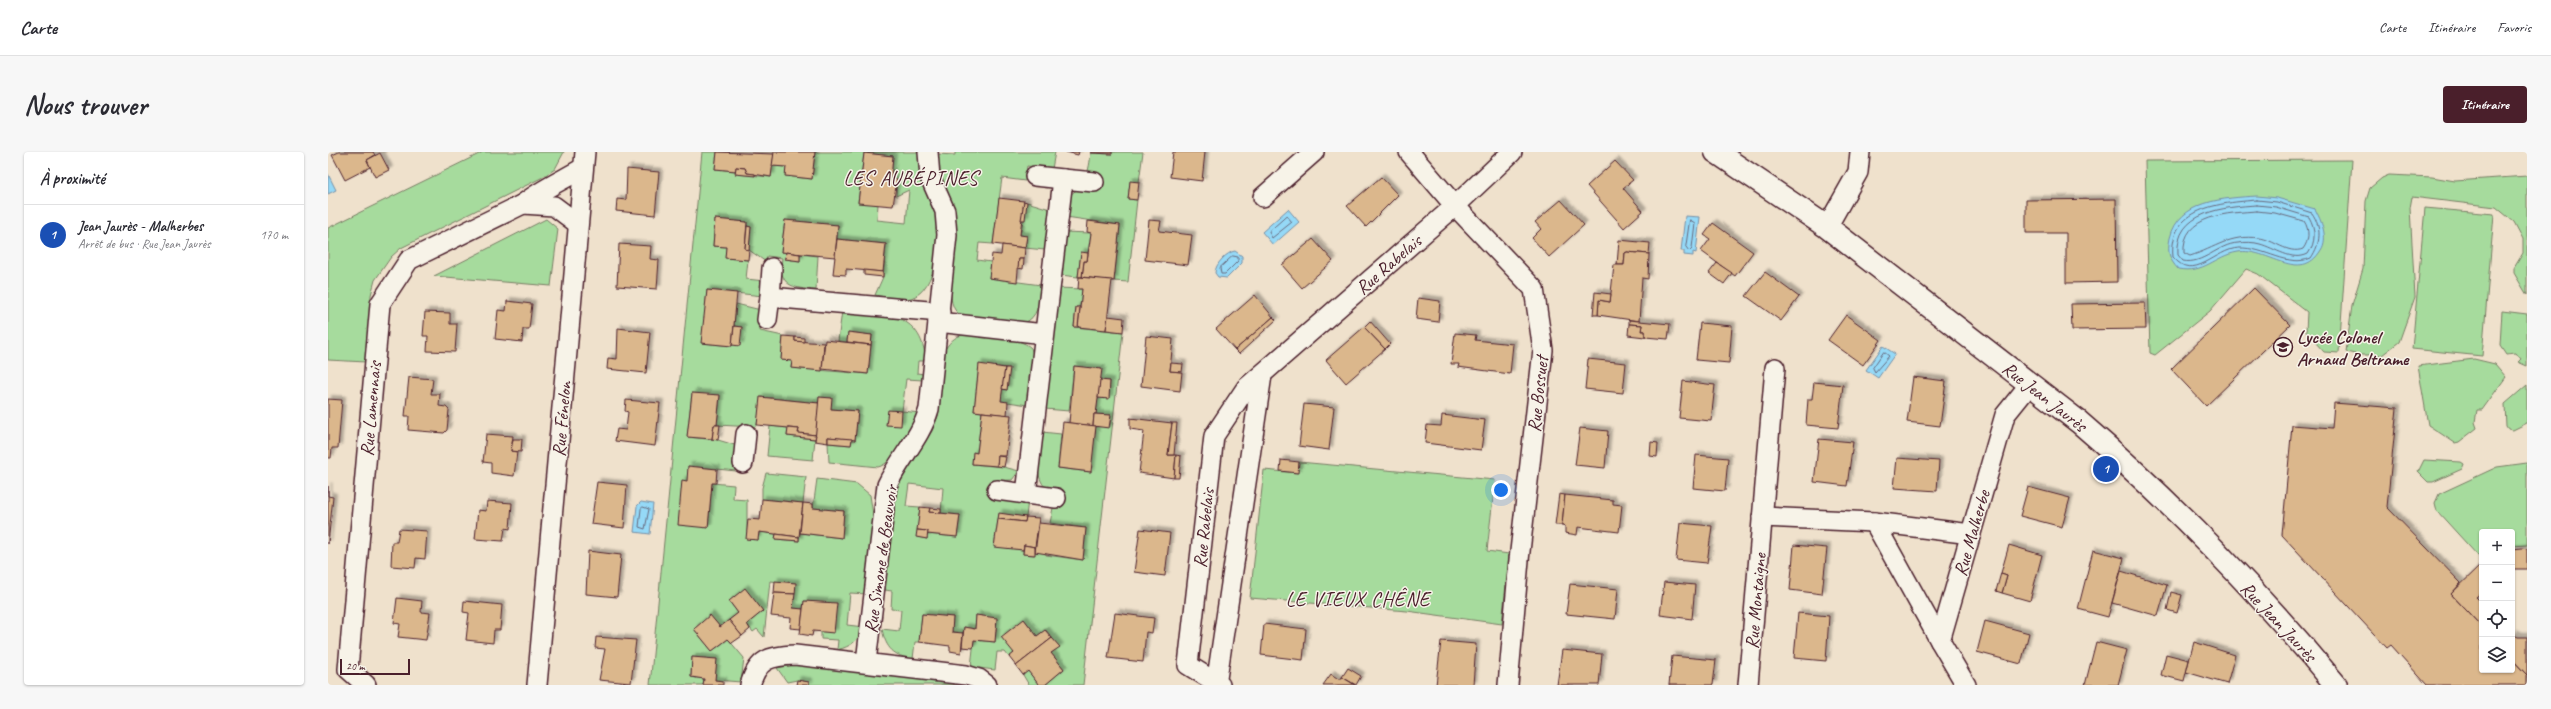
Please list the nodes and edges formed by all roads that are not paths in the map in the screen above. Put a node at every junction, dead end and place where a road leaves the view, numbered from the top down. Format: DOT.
graph roads {
  1 [pos="928,152"];
  2 [pos="1314,152"];
  3 [pos="1409,152"];
  4 [pos="1512,152"];
  5 [pos="1716,152"];
  6 [pos="1860,152"];
  7 [pos="584,160"];
  8 [pos="1035,176"];
  9 [pos="1063,179"];
  10 [pos="1094,182"];
  11 [pos="1263,197"];
  12 [pos="523,204"];
  13 [pos="1455,206"];
  14 [pos="578,224"];
  15 [pos="1827,227"];
  16 [pos="772,268"];
  17 [pos="770,297"];
  18 [pos="939,317"];
  19 [pos="767,320"];
  20 [pos="1044,334"];
  21 [pos="1775,368"];
  22 [pos="1262,375"];
  23 [pos="2030,384"];
  24 [pos="746,434"];
  25 [pos="743,463"];
  26 [pos="997,490"];
  27 [pos="1026,494"];
  28 [pos="1056,498"];
  29 [pos="1762,517"];
  30 [pos="1874,522"];
  31 [pos="1971,534"];
  32 [pos="1940,640"];
  33 [pos="866,662"];
  34 [pos="1217,684"];
  35 [pos="2333,684"];
  36 [pos="366,685"];
  37 [pos="537,685"];
  38 [pos="750,685"];
  39 [pos="986,685"];
  40 [pos="1508,685"];
  41 [pos="1748,685"];
  42 [pos="1966,685"];
  1 -- 18 [label="street, Rue Simone de Beauvoir"];
  2 -- 11 [label="street"];
  3 -- 13 [label="street, Rue Bossuet"];
  4 -- 13 [label="street, Rue Rabelais"];
  5 -- 15 [label="main road, Rue Jean Jaurès"];
  6 -- 15 [label="street"];
  7 -- 12 [label="street"];
  7 -- 14 [label="street, Rue Fénelon"];
  8 -- 9 [label="street"];
  9 -- 10 [label="street"];
  9 -- 20 [label="street"];
  12 -- 14 [label="street"];
  12 -- 36 [label="street, Rue Lamennais"];
  13 -- 22 [label="street, Rue Rabelais"];
  13 -- 40 [label="street, Rue Bossuet"];
  14 -- 37 [label="street, Rue Fénelon"];
  15 -- 23 [label="main road, Rue Jean Jaurès"];
  16 -- 17 [label="street"];
  17 -- 18 [label="street"];
  17 -- 19 [label="street"];
  18 -- 20 [label="street"];
  18 -- 33 [label="street, Rue Simone de Beauvoir"];
  20 -- 27 [label="street"];
  21 -- 29 [label="street, Rue Montaigne"];
  22 -- 34 [label="street, Rue Rabelais"];
  22 -- 34 [label="street, Rue Rabelais"];
  23 -- 31 [label="street, Rue Malherbe"];
  23 -- 35 [label="main road, Rue Jean Jaurès"];
  24 -- 25 [label="street"];
  26 -- 27 [label="street"];
  27 -- 28 [label="street"];
  29 -- 30 [label="street"];
  29 -- 41 [label="street, Rue Montaigne"];
  30 -- 31 [label="street"];
  30 -- 32 [label="street"];
  31 -- 32 [label="street, Rue Malherbe"];
  32 -- 42 [label="street"];
  33 -- 38 [label="street"];
  33 -- 39 [label="street"];
}
